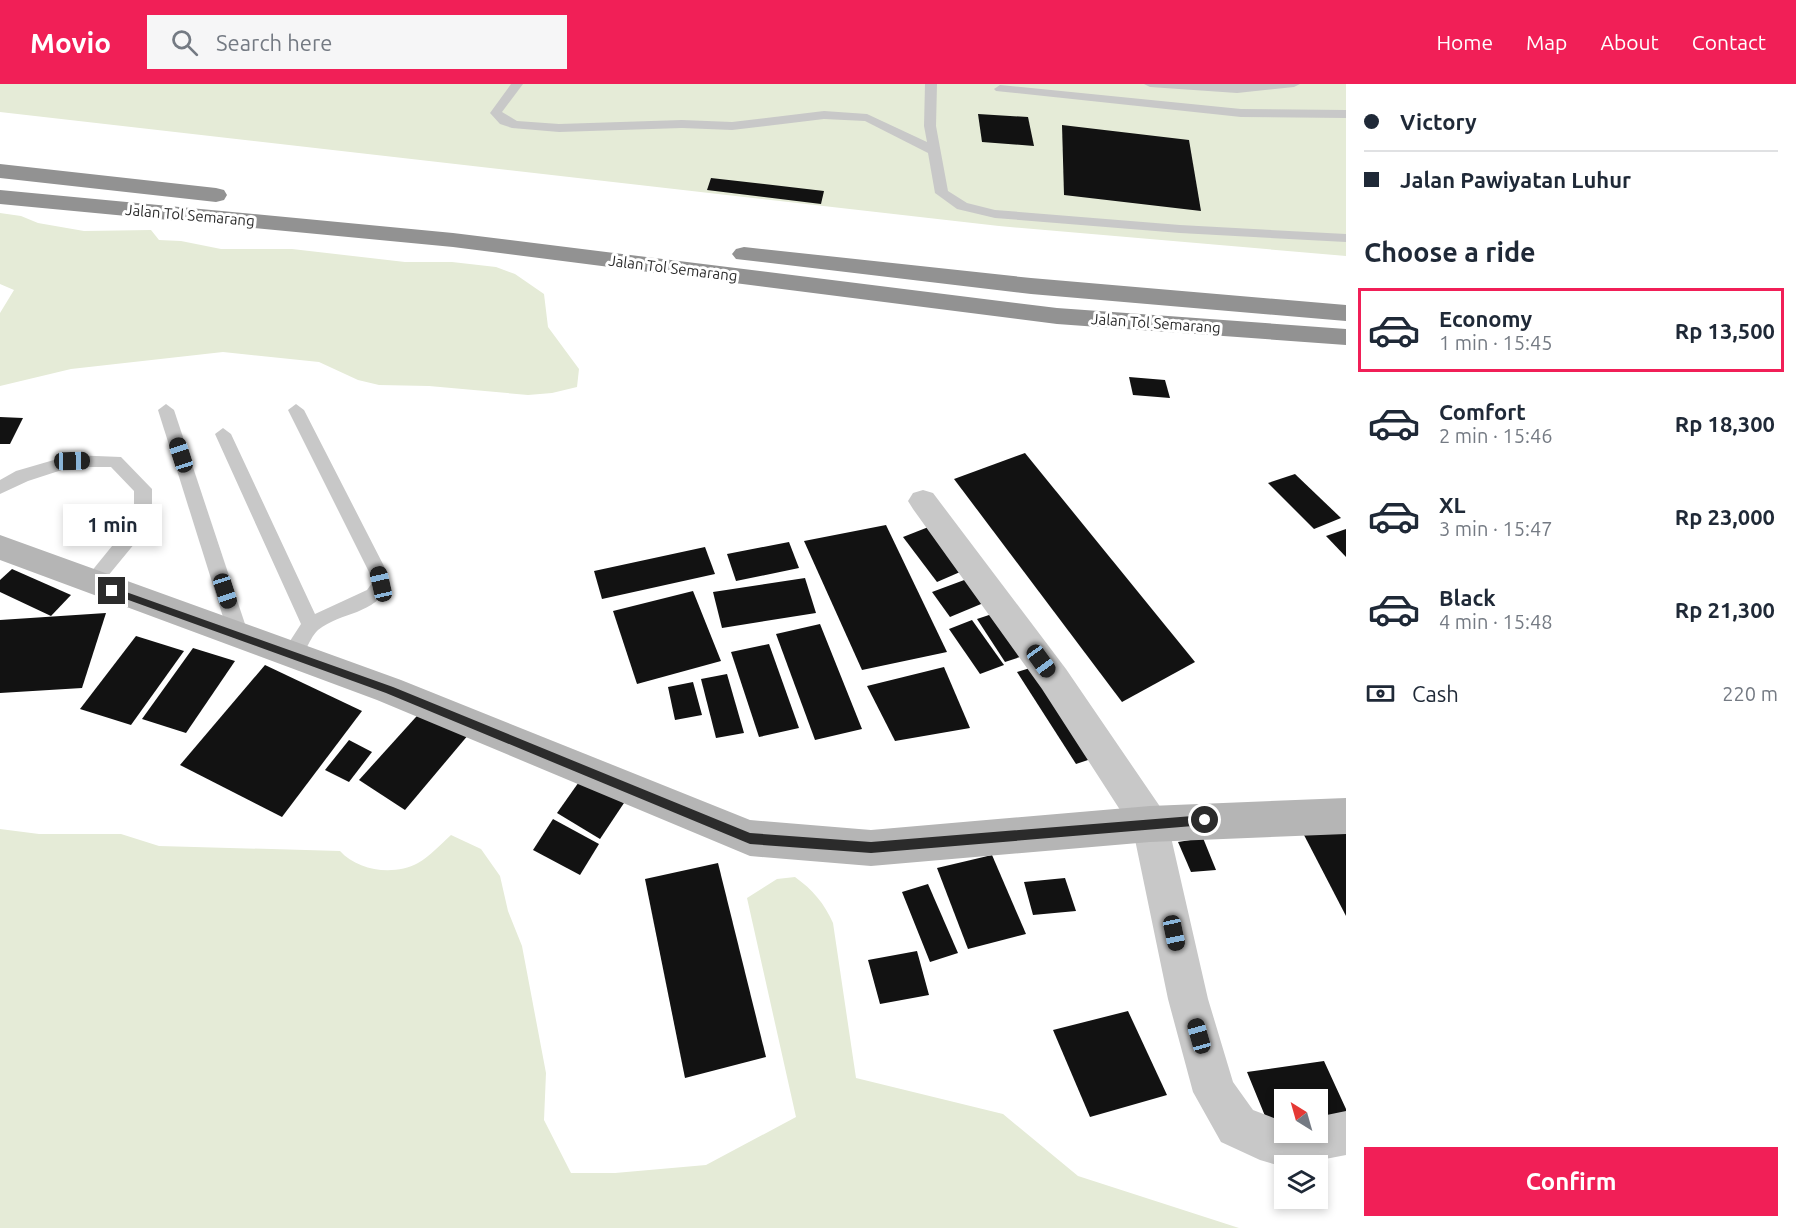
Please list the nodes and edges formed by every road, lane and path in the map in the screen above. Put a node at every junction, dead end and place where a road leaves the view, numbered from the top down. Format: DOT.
graph roads {
  1 [pos="1150,84"];
  2 [pos="1294,84"];
  3 [pos="1268,86"];
  4 [pos="514,88"];
  5 [pos="930,88"];
  6 [pos="1000,89"];
  7 [pos="1281,114"];
  8 [pos="1346,114"];
  9 [pos="933,150"];
  10 [pos="0,171"];
  11 [pos="0,197"];
  12 [pos="1346,238"];
  13 [pos="1346,313"];
  14 [pos="1346,337"];
  15 [pos="166,410"];
  16 [pos="296,410"];
  17 [pos="223,434"];
  18 [pos="0,488"];
  19 [pos="923,501"];
  20 [pos="0,548"];
  21 [pos="91,583"];
  22 [pos="311,625"];
  23 [pos="239,636"];
  24 [pos="291,655"];
  25 [pos="1346,816"];
  26 [pos="1150,824"];
  27 [pos="1346,1133"];
  1 -- 3 [label="lane"];
  2 -- 3 [label="lane"];
  3 -- 7 [label="lane"];
  4 -- 9 [label="lane"];
  5 -- 9 [label="lane"];
  6 -- 7 [label="lane"];
  7 -- 8 [label="lane"];
  9 -- 12 [label="lane"];
  10 -- 13 [label="highway, Jalan Tol Semarang"];
  11 -- 14 [label="highway, Jalan Tol Semarang"];
  15 -- 23 [label="lane"];
  16 -- 22 [label="lane"];
  17 -- 22 [label="lane"];
  18 -- 21 [label="lane"];
  19 -- 26 [label="street"];
  20 -- 21 [label="main road"];
  21 -- 23 [label="main road"];
  22 -- 24 [label="lane"];
  23 -- 24 [label="main road"];
  24 -- 26 [label="main road"];
  25 -- 26 [label="main road"];
  26 -- 27 [label="street"];
}
